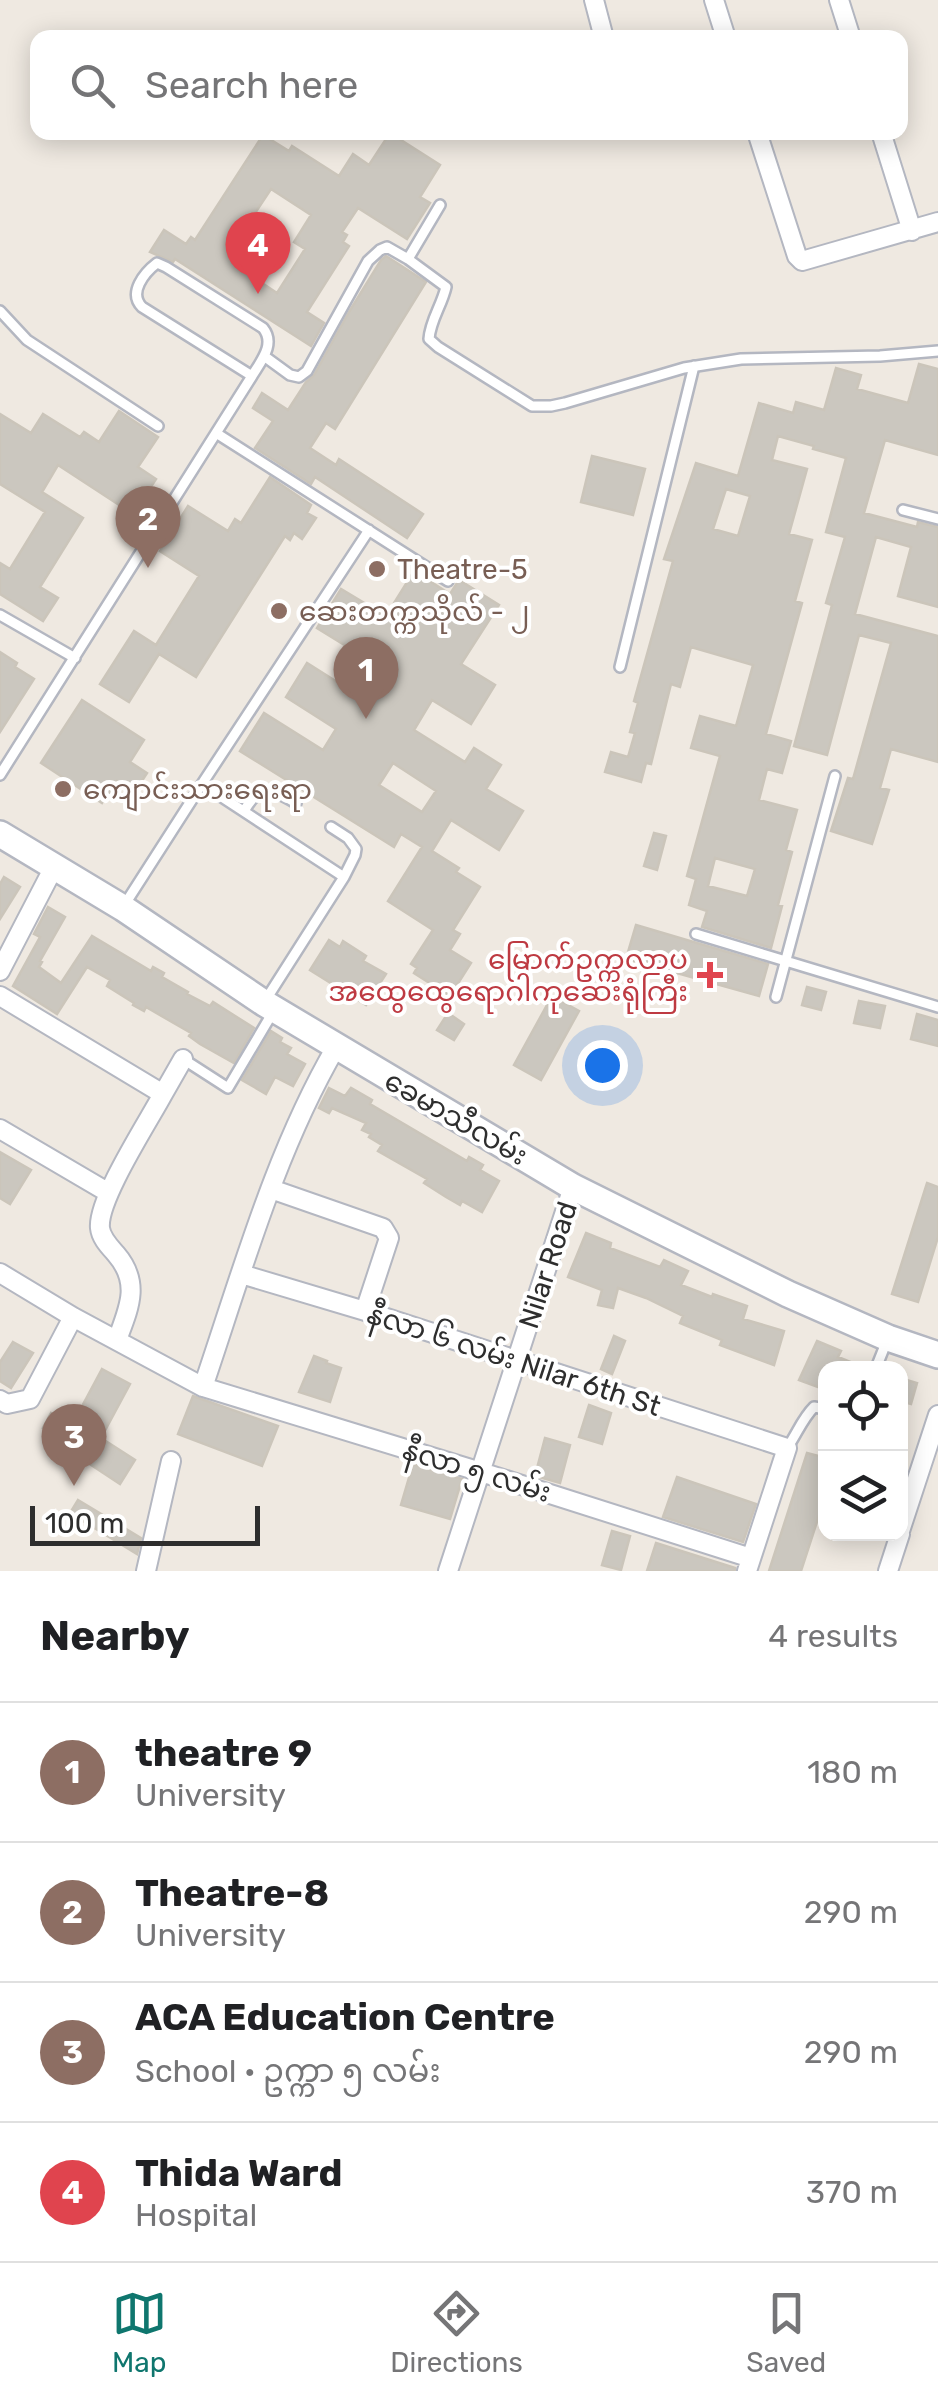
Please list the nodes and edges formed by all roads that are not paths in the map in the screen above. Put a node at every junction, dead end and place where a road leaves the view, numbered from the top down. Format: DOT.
graph roads {
  1 [pos="594,0"];
  2 [pos="714,0"];
  3 [pos="839,0"];
  4 [pos="602,30"];
  5 [pos="723,30"];
  6 [pos="848,30"];
  7 [pos="760,140"];
  8 [pos="884,140"];
  9 [pos="440,205"];
  10 [pos="938,222"];
  11 [pos="912,230"];
  12 [pos="408,258"];
  13 [pos="0,310"];
  14 [pos="938,351"];
  15 [pos="264,356"];
  16 [pos="694,366"];
  17 [pos="252,376"];
  18 [pos="158,426"];
  19 [pos="216,432"];
  20 [pos="903,510"];
  21 [pos="938,518"];
  22 [pos="369,530"];
  23 [pos="448,581"];
  24 [pos="0,616"];
  25 [pos="76,658"];
  26 [pos="620,666"];
  27 [pos="0,776"];
  28 [pos="835,776"];
  29 [pos="202,784"];
  30 [pos="296,803"];
  31 [pos="244,811"];
  32 [pos="331,827"];
  33 [pos="0,834"];
  34 [pos="54,867"];
  35 [pos="344,876"];
  36 [pos="122,908"];
  37 [pos="696,934"];
  38 [pos="786,962"];
  39 [pos="0,971"];
  40 [pos="0,996"];
  41 [pos="776,997"];
  42 [pos="269,1006"];
  43 [pos="938,1007"];
  44 [pos="336,1047"];
  45 [pos="183,1059"];
  46 [pos="163,1094"];
  47 [pos="0,1129"];
  48 [pos="574,1187"];
  49 [pos="271,1189"];
  50 [pos="108,1193"];
  51 [pos="0,1273"];
  52 [pos="241,1274"];
  53 [pos="365,1311"];
  54 [pos="73,1317"];
  55 [pos="888,1338"];
  56 [pos="117,1340"];
  57 [pos="938,1355"];
  58 [pos="879,1361"];
  59 [pos="516,1362"];
  60 [pos="203,1386"];
  61 [pos="3,1402"];
  62 [pos="818,1408"];
  63 [pos="938,1415"];
  64 [pos="933,1447"];
  65 [pos="787,1448"];
  66 [pos="171,1461"];
  67 [pos="480,1472"];
  68 [pos="908,1511"];
  69 [pos="897,1541"];
  70 [pos="749,1565"];
  71 [pos="146,1571"];
  72 [pos="448,1571"];
  73 [pos="888,1571"];
  1 -- 4 [label="street"];
  2 -- 5 [label="street"];
  3 -- 6 [label="street"];
  7 -- 11 [label="street"];
  8 -- 11 [label="street"];
  9 -- 12 [label="lane"];
  10 -- 11 [label="street"];
  12 -- 15 [label="lane"];
  12 -- 16 [label="lane"];
  13 -- 18 [label="lane"];
  14 -- 16 [label="lane"];
  15 -- 17 [label="lane"];
  15 -- 17 [label="lane"];
  16 -- 26 [label="lane"];
  17 -- 19 [label="lane"];
  19 -- 22 [label="lane"];
  19 -- 25 [label="lane"];
  20 -- 21 [label="lane"];
  22 -- 23 [label="lane"];
  22 -- 29 [label="lane"];
  24 -- 25 [label="lane"];
  25 -- 27 [label="lane"];
  28 -- 38 [label="lane"];
  29 -- 31 [label="lane"];
  29 -- 36 [label="lane"];
  30 -- 31 [label="lane"];
  31 -- 35 [label="lane"];
  32 -- 35 [label="lane"];
  33 -- 34 [label="main road, ခေမာသီလမ်း"];
  34 -- 36 [label="main road, ခေမာသီလမ်း"];
  34 -- 39 [label="street"];
  35 -- 42 [label="lane"];
  36 -- 42 [label="main road, ခေမာသီလမ်း"];
  37 -- 38 [label="lane"];
  38 -- 41 [label="lane"];
  38 -- 43 [label="lane"];
  40 -- 46 [label="street"];
  42 -- 44 [label="main road, ခေမာသီလမ်း"];
  42 -- 45 [label="lane"];
  44 -- 48 [label="main road, ခေမာသီလမ်း"];
  44 -- 49 [label="street"];
  45 -- 46 [label="street"];
  46 -- 50 [label="street"];
  47 -- 50 [label="street"];
  48 -- 55 [label="main road, ခေမာသီလမ်း"];
  48 -- 59 [label="street, Nilar Road"];
  49 -- 52 [label="street"];
  49 -- 53 [label="street"];
  50 -- 56 [label="street"];
  51 -- 54 [label="street, နီလာ ၅ လမ်း"];
  52 -- 53 [label="street, နီလာ ၆ လမ်း Nilar 6th St"];
  52 -- 60 [label="street"];
  53 -- 59 [label="street, နီလာ ၆ လမ်း Nilar 6th St"];
  54 -- 56 [label="street, နီလာ ၅ လမ်း"];
  54 -- 61 [label="street"];
  55 -- 57 [label="main road, ခေမာသီလမ်း"];
  55 -- 58 [label="lane"];
  56 -- 60 [label="street, နီလာ ၅ လမ်း"];
  59 -- 65 [label="street, နီလာ ၆ လမ်း Nilar 6th St"];
  59 -- 67 [label="street, Nilar Road"];
  60 -- 67 [label="street, နီလာ ၅ လမ်း"];
  62 -- 65 [label="lane"];
  63 -- 64 [label="street"];
  64 -- 68 [label="street"];
  65 -- 70 [label="street"];
  66 -- 71 [label="street"];
  67 -- 70 [label="street, နီလာ ၅ လမ်း"];
  67 -- 72 [label="street, Nilar Road"];
  69 -- 73 [label="street"];
}
